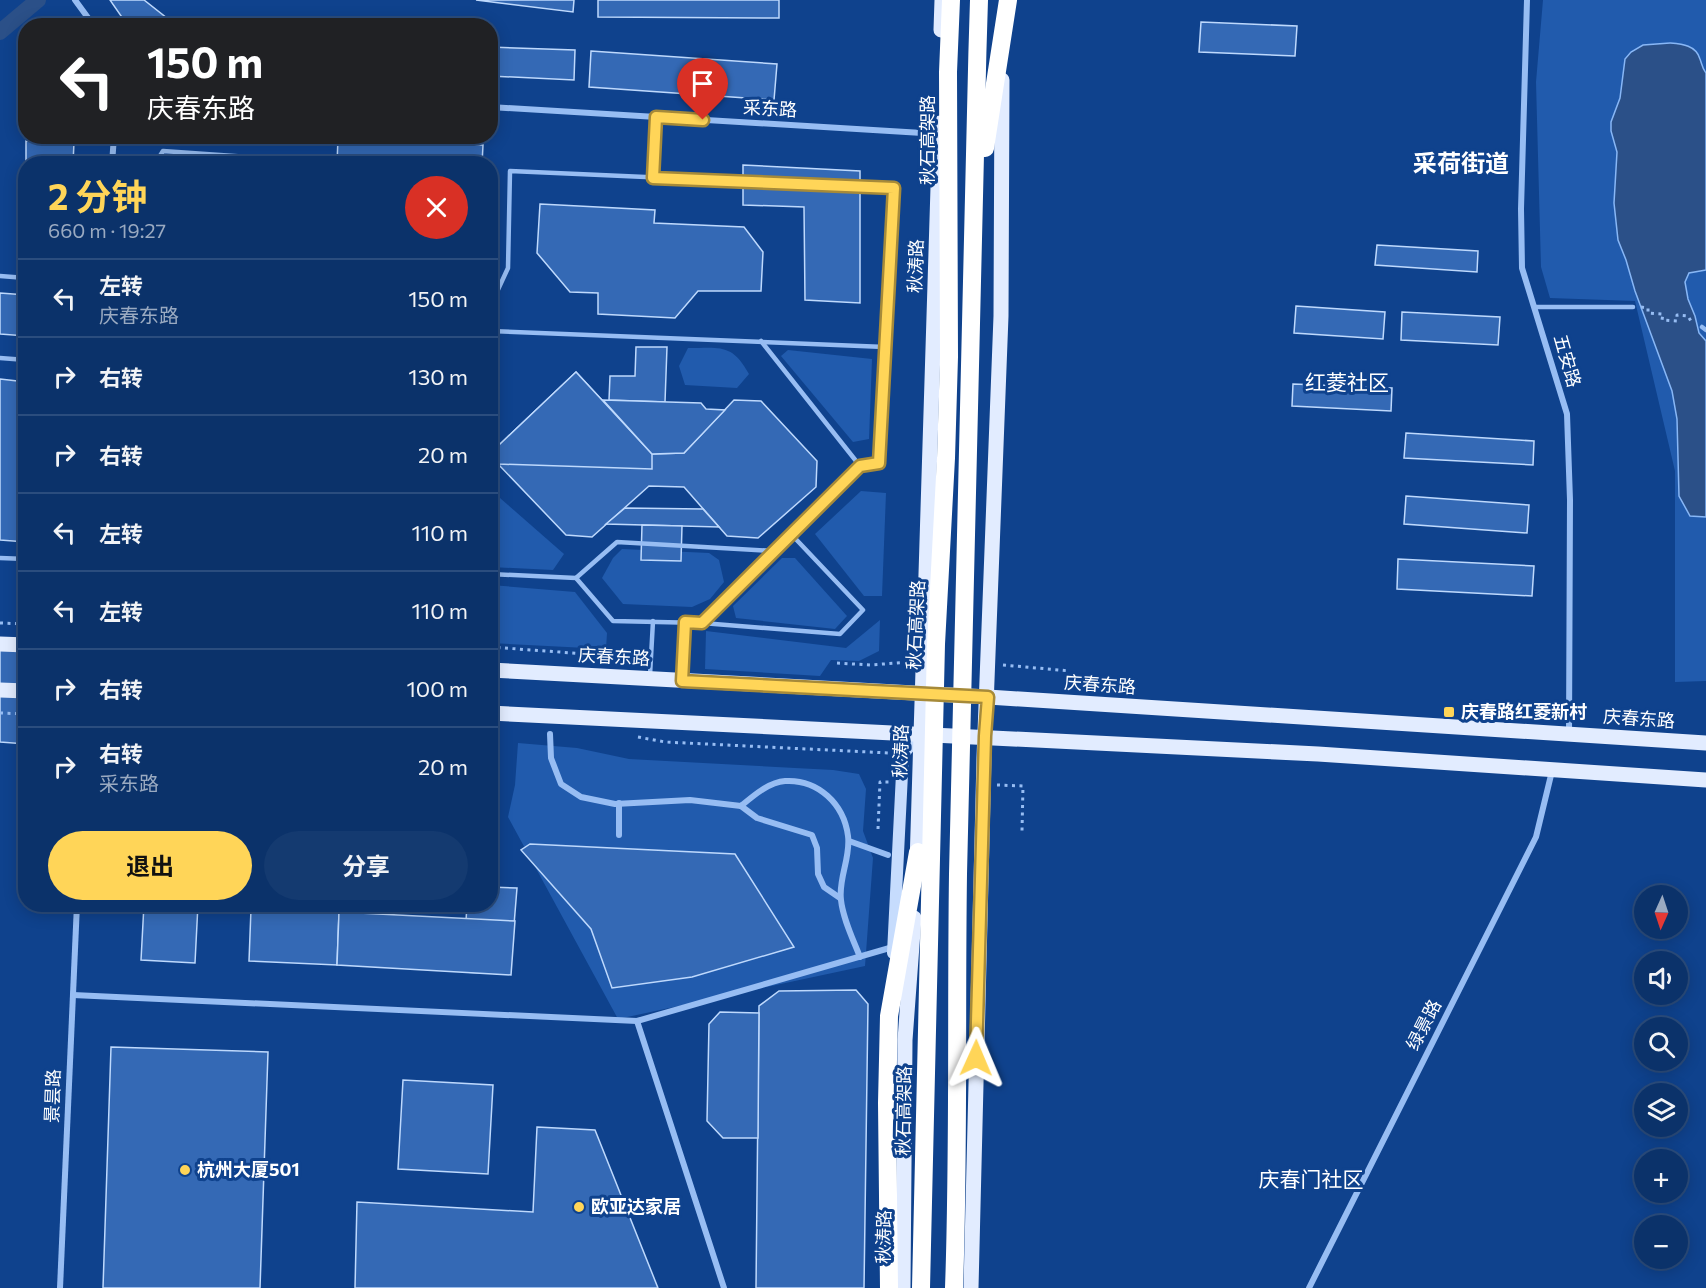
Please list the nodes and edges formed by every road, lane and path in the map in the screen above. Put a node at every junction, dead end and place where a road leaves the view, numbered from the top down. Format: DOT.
graph roads {
  1 [pos="75,0"];
  2 [pos="942,0"];
  3 [pos="951,0"];
  4 [pos="979,0"];
  5 [pos="1002,0"];
  6 [pos="1008,0"];
  7 [pos="1527,0"];
  8 [pos="88,18"];
  9 [pos="498,107"];
  10 [pos="656,117"];
  11 [pos="939,134"];
  12 [pos="161,156"];
  13 [pos="234,156"];
  14 [pos="653,178"];
  15 [pos="973,218"];
  16 [pos="0,276"];
  17 [pos="18,277"];
  18 [pos="498,290"];
  19 [pos="1536,307"];
  20 [pos="1634,307"];
  21 [pos="1704,328"];
  22 [pos="498,331"];
  23 [pos="761,341"];
  24 [pos="885,347"];
  25 [pos="0,358"];
  26 [pos="18,359"];
  27 [pos="860,466"];
  28 [pos="791,534"];
  29 [pos="774,552"];
  30 [pos="0,558"];
  31 [pos="18,559"];
  32 [pos="498,574"];
  33 [pos="576,578"];
  34 [pos="653,621"];
  35 [pos="0,622"];
  36 [pos="685,622"];
  37 [pos="18,623"];
  38 [pos="702,623"];
  39 [pos="0,644"];
  40 [pos="18,645"];
  41 [pos="498,648"];
  42 [pos="837,663"];
  43 [pos="870,665"];
  44 [pos="498,670"];
  45 [pos="1038,670"];
  46 [pos="1070,671"];
  47 [pos="650,679"];
  48 [pos="682,681"];
  49 [pos="0,690"];
  50 [pos="18,691"];
  51 [pos="923,694"];
  52 [pos="988,697"];
  53 [pos="0,713"];
  54 [pos="498,713"];
  55 [pos="18,714"];
  56 [pos="921,733"];
  57 [pos="550,734"];
  58 [pos="1569,734"];
  59 [pos="632,736"];
  60 [pos="985,736"];
  61 [pos="1706,743"];
  62 [pos="903,754"];
  63 [pos="1552,771"];
  64 [pos="1706,780"];
  65 [pos="880,797"];
  66 [pos="1022,800"];
  67 [pos="619,803"];
  68 [pos="741,806"];
  69 [pos="878,829"];
  70 [pos="1022,831"];
  71 [pos="619,835"];
  72 [pos="849,841"];
  73 [pos="918,852"];
  74 [pos="888,855"];
  75 [pos="840,898"];
  76 [pos="76,912"];
  77 [pos="893,947"];
  78 [pos="860,957"];
  79 [pos="73,995"];
  80 [pos="637,1021"];
  81 [pos="60,1288"];
  82 [pos="724,1288"];
  83 [pos="881,1288"];
  84 [pos="889,1288"];
  85 [pos="903,1288"];
  86 [pos="921,1288"];
  87 [pos="954,1288"];
  88 [pos="970,1288"];
  89 [pos="1309,1288"];
  1 -- 8 [label="street"];
  2 -- 11 [label="main road, 秋涛路"];
  3 -- 86 [label="highway, 秋石高架路"];
  4 -- 15 [label="highway"];
  5 -- 52 [label="main road"];
  6 -- 15 [label="highway"];
  7 -- 19 [label="street, 五安路"];
  9 -- 10 [label="street, 采东路"];
  10 -- 11 [label="street, 采东路"];
  10 -- 14 [label="lane"];
  11 -- 51 [label="main road, 秋涛路"];
  12 -- 13 [label="lane"];
  14 -- 18 [label="lane"];
  14 -- 24 [label="lane"];
  15 -- 87 [label="highway"];
  16 -- 17 [label="lane"];
  19 -- 20 [label="lane"];
  19 -- 58 [label="street, 五安路"];
  20 -- 21 [label="path"];
  22 -- 23 [label="lane"];
  23 -- 24 [label="lane"];
  23 -- 27 [label="lane"];
  24 -- 27 [label="lane"];
  25 -- 26 [label="lane"];
  27 -- 28 [label="lane"];
  28 -- 29 [label="lane"];
  28 -- 38 [label="lane"];
  29 -- 33 [label="lane"];
  29 -- 38 [label="lane"];
  30 -- 31 [label="lane"];
  32 -- 33 [label="lane"];
  33 -- 34 [label="lane"];
  34 -- 36 [label="lane"];
  34 -- 47 [label="lane"];
  35 -- 37 [label="path"];
  36 -- 38 [label="lane"];
  36 -- 48 [label="lane"];
  39 -- 40 [label="main road"];
  41 -- 47 [label="path"];
  42 -- 43 [label="path"];
  44 -- 47 [label="main road, 庆春东路"];
  45 -- 46 [label="path"];
  47 -- 48 [label="main road, 庆春东路"];
  48 -- 51 [label="main road, 庆春东路"];
  49 -- 50 [label="main road"];
  51 -- 52 [label="main road, 庆春东路"];
  51 -- 56 [label="main road, 秋涛路"];
  52 -- 58 [label="main road, 庆春东路"];
  52 -- 60 [label="main road"];
  53 -- 55 [label="path"];
  54 -- 56 [label="main road"];
  56 -- 60 [label="main road"];
  56 -- 62 [label="main road"];
  56 -- 73 [label="main road, 秋涛路"];
  57 -- 67 [label="street"];
  58 -- 61 [label="main road, 庆春东路"];
  59 -- 62 [label="path"];
  60 -- 63 [label="main road"];
  60 -- 88 [label="main road"];
  62 -- 77 [label="main road"];
  63 -- 64 [label="main road"];
  63 -- 89 [label="street, 绿景路"];
  65 -- 69 [label="path"];
  66 -- 70 [label="path"];
  67 -- 68 [label="street"];
  67 -- 71 [label="street"];
  68 -- 72 [label="street"];
  68 -- 75 [label="street"];
  72 -- 74 [label="street"];
  72 -- 75 [label="street"];
  73 -- 84 [label="highway"];
  73 -- 85 [label="main road, 秋涛路"];
  75 -- 78 [label="street"];
  76 -- 79 [label="street, 景昙路"];
  77 -- 78 [label="street"];
  77 -- 83 [label="main road"];
  78 -- 80 [label="street"];
  79 -- 80 [label="street"];
  79 -- 81 [label="street, 景昙路"];
  80 -- 82 [label="street"];
}
